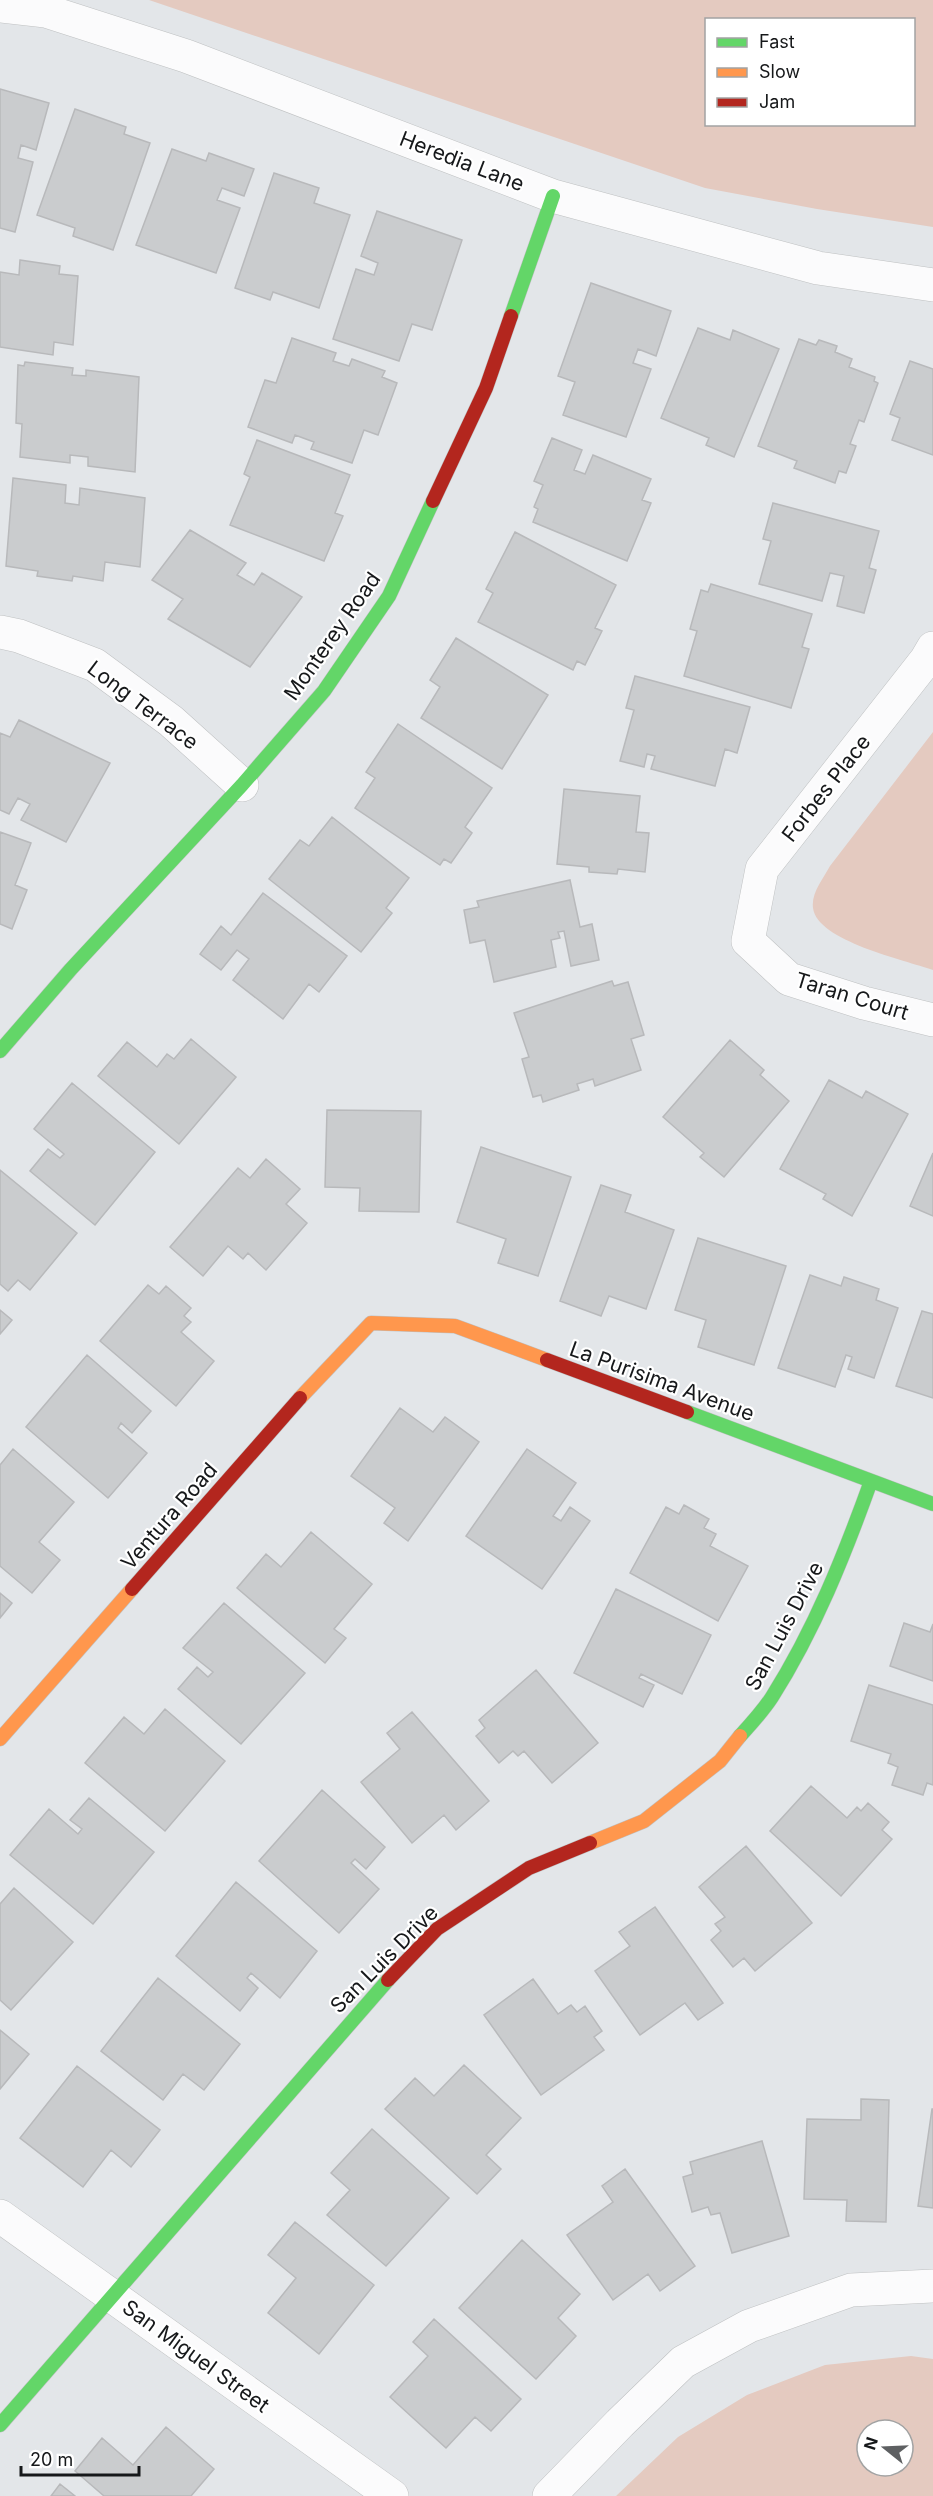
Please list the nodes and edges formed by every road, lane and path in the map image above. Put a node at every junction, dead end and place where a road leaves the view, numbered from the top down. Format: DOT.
graph roads {
  1 [pos="0,6"];
  2 [pos="553,196"];
  3 [pos="933,285"];
  4 [pos="0,632"];
  5 [pos="933,648"];
  6 [pos="242,785"];
  7 [pos="748,941"];
  8 [pos="933,1020"];
  9 [pos="0,1051"];
  10 [pos="371,1323"];
  11 [pos="871,1481"];
  12 [pos="933,1504"];
  13 [pos="0,1739"];
  14 [pos="0,2216"];
  15 [pos="933,2286"];
  16 [pos="111,2295"];
  17 [pos="0,2425"];
  18 [pos="392,2496"];
  19 [pos="549,2496"];
  1 -- 2 [label="street, Heredia Lane"];
  2 -- 3 [label="street, Heredia Lane"];
  2 -- 6 [label="street, Monterey Road"];
  4 -- 6 [label="street, Long Terrace"];
  5 -- 7 [label="street, Forbes Place"];
  6 -- 9 [label="street, Monterey Road"];
  7 -- 8 [label="street, Taran Court"];
  10 -- 11 [label="street, La Purisima Avenue"];
  10 -- 13 [label="street, Ventura Road"];
  11 -- 12 [label="street, La Purisima Avenue"];
  11 -- 16 [label="street, San Luis Drive"];
  14 -- 16 [label="street, San Miguel Street"];
  15 -- 19 [label="street"];
  16 -- 17 [label="street, San Luis Drive"];
  16 -- 18 [label="street, San Miguel Street"];
}
